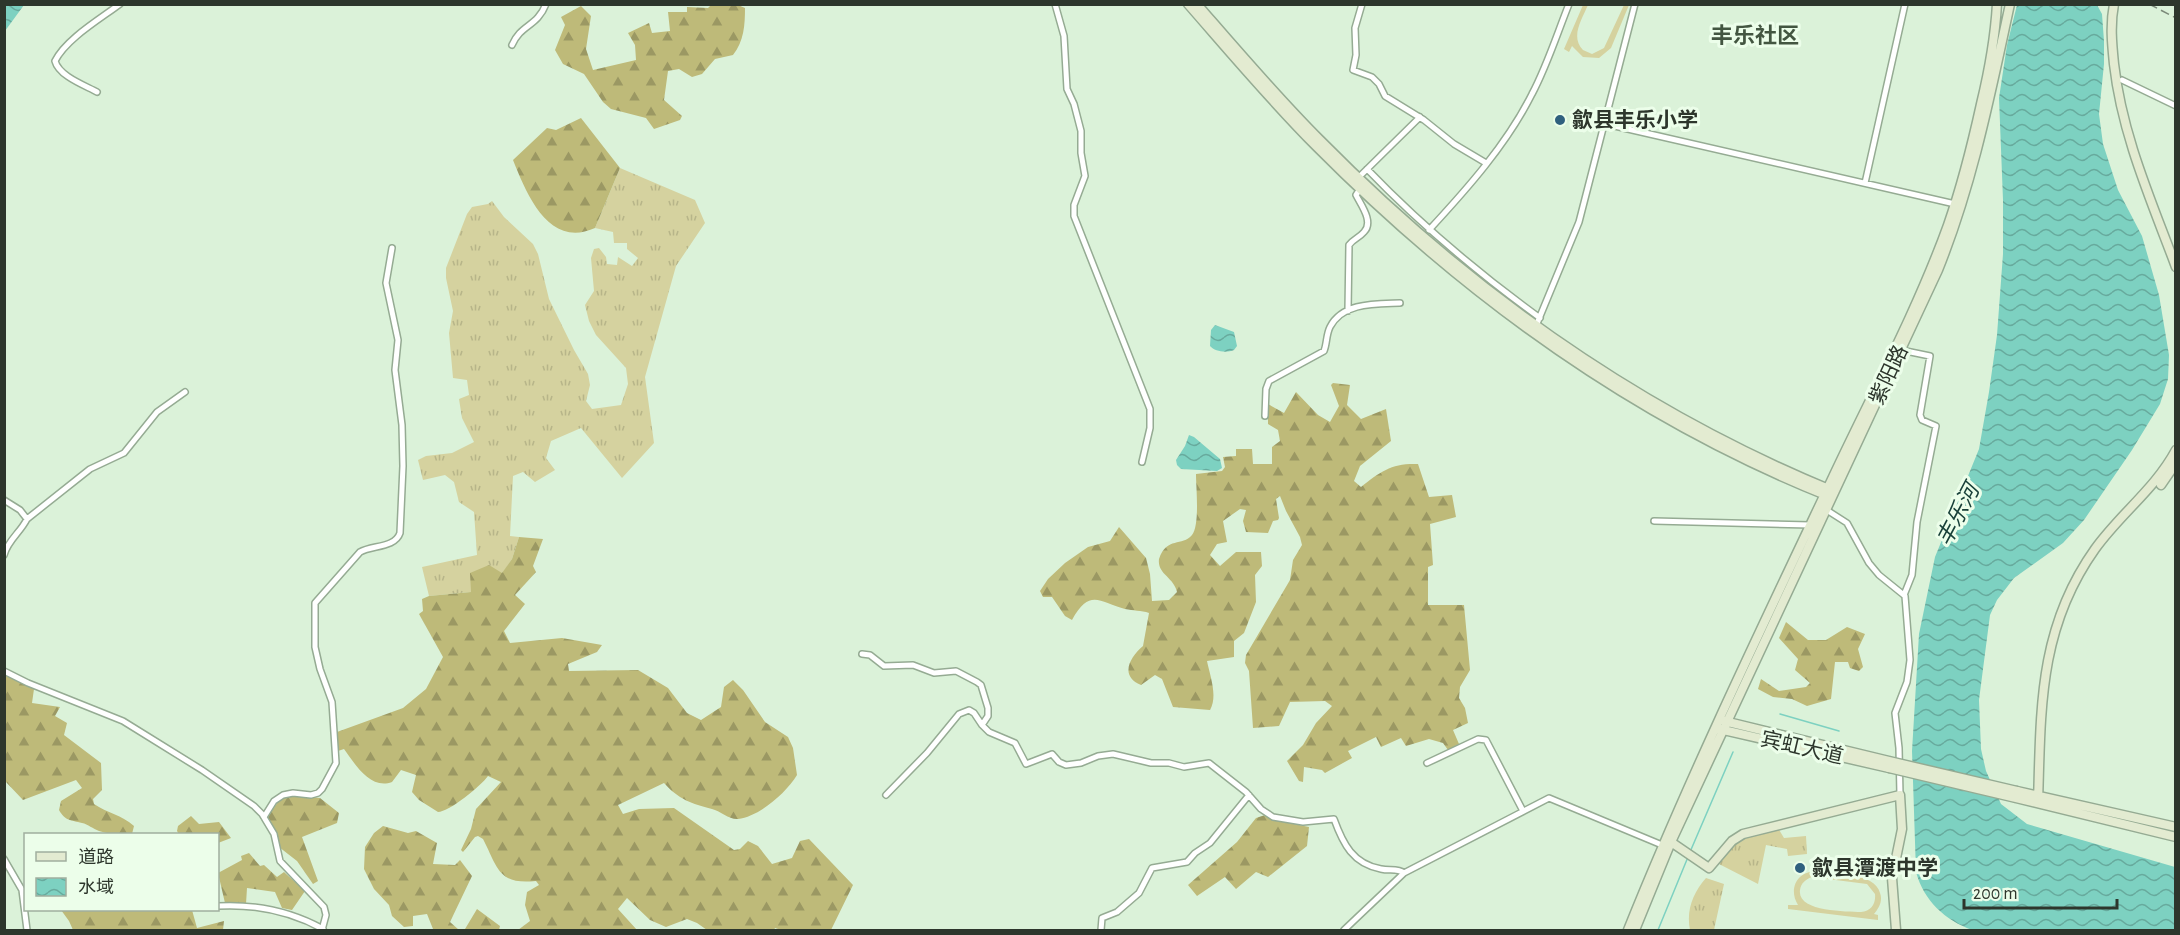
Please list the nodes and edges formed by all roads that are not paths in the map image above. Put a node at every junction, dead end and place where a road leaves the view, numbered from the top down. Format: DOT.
graph roads {
  1 [pos="120,4"];
  2 [pos="546,4"];
  3 [pos="1055,4"];
  4 [pos="1188,4"];
  5 [pos="1197,4"];
  6 [pos="1362,4"];
  7 [pos="1569,4"];
  8 [pos="1635,4"];
  9 [pos="1905,4"];
  10 [pos="1997,4"];
  11 [pos="2010,4"];
  12 [pos="2114,4"];
  13 [pos="2119,4"];
  14 [pos="512,45"];
  15 [pos="2122,80"];
  16 [pos="97,92"];
  17 [pos="2175,106"];
  18 [pos="1420,117"];
  19 [pos="1606,124"];
  20 [pos="1486,163"];
  21 [pos="1367,169"];
  22 [pos="1358,178"];
  23 [pos="1865,183"];
  24 [pos="1360,189"];
  25 [pos="1955,204"];
  26 [pos="1429,230"];
  27 [pos="392,248"];
  28 [pos="2175,250"];
  29 [pos="2175,267"];
  30 [pos="1400,303"];
  31 [pos="1348,311"];
  32 [pos="1540,318"];
  33 [pos="1536,326"];
  34 [pos="1901,350"];
  35 [pos="185,392"];
  36 [pos="1265,416"];
  37 [pos="2175,450"];
  38 [pos="1142,462"];
  39 [pos="2175,462"];
  40 [pos="1829,493"];
  41 [pos="4,500"];
  42 [pos="1825,509"];
  43 [pos="27,519"];
  44 [pos="1654,521"];
  45 [pos="1810,525"];
  46 [pos="4,555"];
  47 [pos="1904,595"];
  48 [pos="862,654"];
  49 [pos="4,671"];
  50 [pos="981,725"];
  51 [pos="1721,725"];
  52 [pos="1426,763"];
  53 [pos="886,795"];
  54 [pos="1249,795"];
  55 [pos="1900,795"];
  56 [pos="2041,800"];
  57 [pos="1523,812"];
  58 [pos="264,817"];
  59 [pos="2175,827"];
  60 [pos="2175,837"];
  61 [pos="1666,843"];
  62 [pos="4,859"];
  63 [pos="1404,873"];
  64 [pos="219,906"];
  65 [pos="24,908"];
  66 [pos="24,911"];
  67 [pos="27,930"];
  68 [pos="322,930"];
  69 [pos="1101,930"];
  70 [pos="1344,930"];
  71 [pos="1628,930"];
  72 [pos="1635,930"];
  73 [pos="1896,930"];
  1 -- 16 [label="street"];
  2 -- 14 [label="street"];
  3 -- 38 [label="street"];
  4 -- 24 [label="main road"];
  5 -- 22 [label="main road"];
  6 -- 18 [label="street"];
  7 -- 20 [label="street"];
  8 -- 19 [label="street"];
  9 -- 23 [label="street"];
  10 -- 25 [label="main road, 紫阳路"];
  11 -- 34 [label="main road, 紫阳路"];
  12 -- 29 [label="main road"];
  13 -- 15 [label="main road"];
  15 -- 17 [label="street"];
  15 -- 28 [label="main road"];
  18 -- 20 [label="street"];
  18 -- 21 [label="street"];
  19 -- 23 [label="street"];
  19 -- 32 [label="street"];
  20 -- 26 [label="street"];
  21 -- 22 [label="street"];
  21 -- 26 [label="street"];
  22 -- 33 [label="main road"];
  23 -- 25 [label="street"];
  24 -- 31 [label="street"];
  24 -- 40 [label="main road"];
  25 -- 40 [label="main road, 紫阳路"];
  26 -- 32 [label="street"];
  27 -- 58 [label="street"];
  30 -- 31 [label="street"];
  31 -- 36 [label="street"];
  32 -- 33 [label="street"];
  33 -- 40 [label="main road"];
  34 -- 40 [label="main road, 紫阳路"];
  34 -- 47 [label="street"];
  35 -- 43 [label="street"];
  37 -- 56 [label="main road"];
  39 -- 56 [label="main road"];
  40 -- 42 [label="main road, 紫阳路"];
  40 -- 45 [label="main road, 紫阳路"];
  41 -- 43 [label="street"];
  42 -- 47 [label="street"];
  42 -- 51 [label="main road, 紫阳路"];
  43 -- 46 [label="street"];
  44 -- 45 [label="street"];
  45 -- 51 [label="main road, 紫阳路"];
  47 -- 55 [label="street"];
  48 -- 50 [label="street"];
  49 -- 58 [label="street"];
  50 -- 53 [label="street"];
  50 -- 54 [label="street"];
  51 -- 56 [label="main road, 宾虹大道, bridge"];
  51 -- 61 [label="main road"];
  52 -- 57 [label="street"];
  54 -- 63 [label="street"];
  54 -- 69 [label="street"];
  55 -- 61 [label="main road"];
  55 -- 73 [label="main road"];
  56 -- 59 [label="main road"];
  56 -- 60 [label="main road"];
  57 -- 61 [label="street"];
  57 -- 63 [label="street"];
  58 -- 68 [label="street"];
  61 -- 71 [label="main road"];
  61 -- 72 [label="main road"];
  62 -- 65 [label="street"];
  63 -- 70 [label="street"];
  64 -- 68 [label="street"];
  66 -- 67 [label="street"];
}
